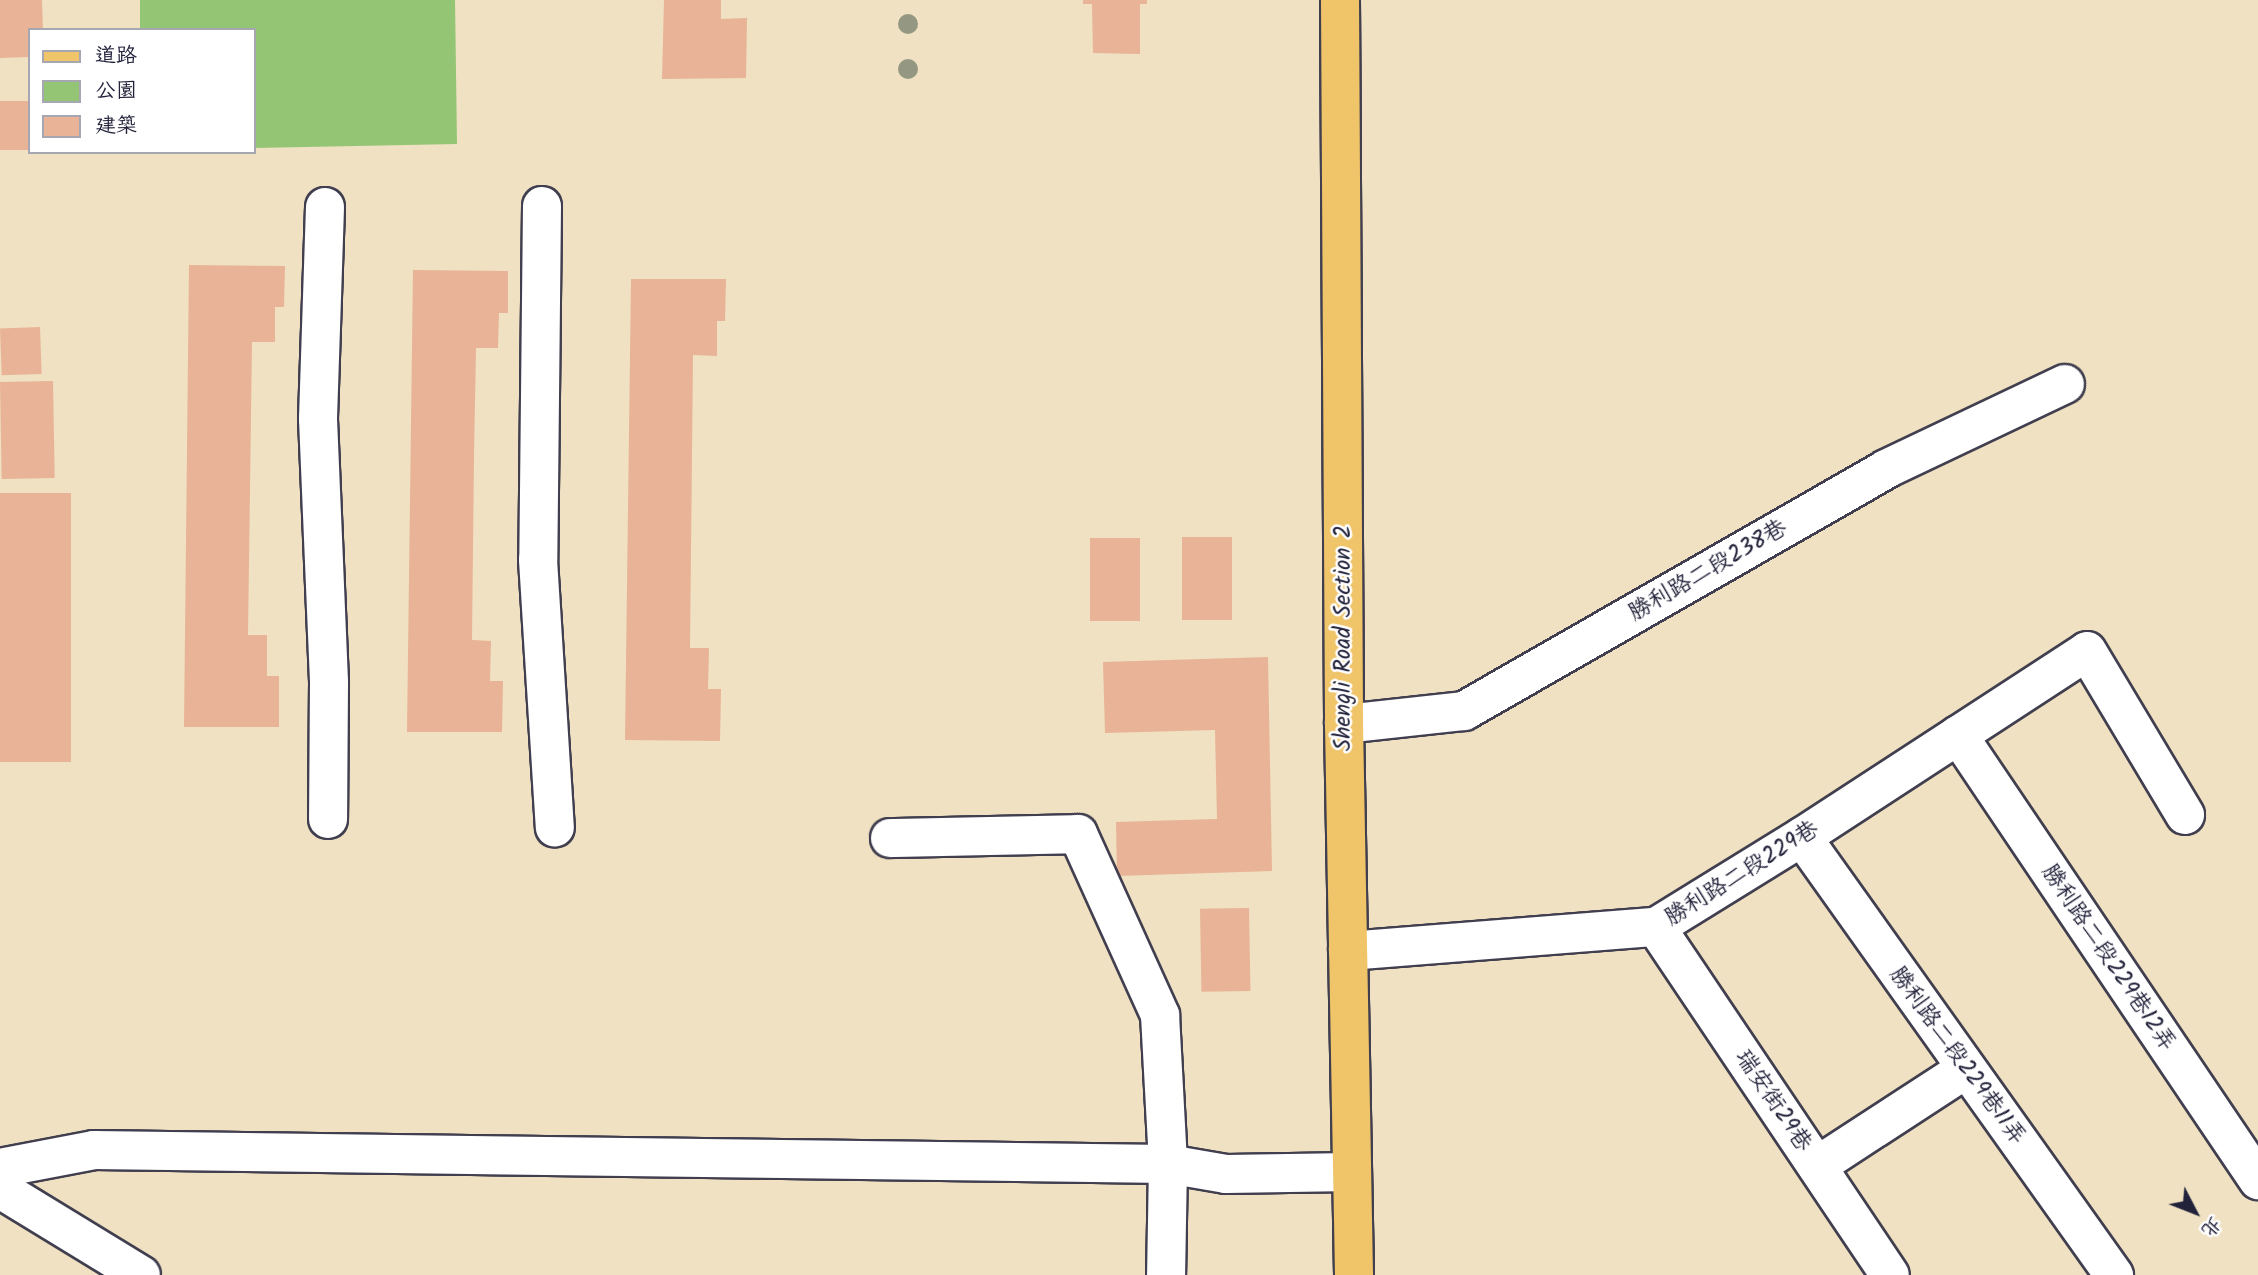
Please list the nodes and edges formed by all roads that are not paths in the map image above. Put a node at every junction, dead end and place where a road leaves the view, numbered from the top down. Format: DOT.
graph roads {
  1 [pos="1340,0"];
  2 [pos="542,206"];
  3 [pos="325,207"];
  4 [pos="2065,384"];
  5 [pos="1344,724"];
  6 [pos="1958,735"];
  7 [pos="2185,815"];
  8 [pos="328,819"];
  9 [pos="555,827"];
  10 [pos="1802,837"];
  11 [pos="890,838"];
  12 [pos="1656,927"];
  13 [pos="1348,951"];
  14 [pos="1966,1069"];
  15 [pos="1168,1164"];
  16 [pos="1817,1166"];
  17 [pos="0,1168"];
  18 [pos="1352,1172"];
  19 [pos="2258,1180"];
  20 [pos="0,1189"];
  21 [pos="141,1275"];
  22 [pos="1166,1275"];
  23 [pos="1354,1275"];
  24 [pos="1890,1275"];
  25 [pos="2114,1275"];
  1 -- 5 [label="main road, Shengli Road Section 2"];
  2 -- 9 [label="lane"];
  3 -- 8 [label="lane"];
  4 -- 5 [label="lane, 勝利路二段238巷"];
  5 -- 13 [label="main road, Shengli Road Section 2"];
  6 -- 7 [label="lane, 勝利路二段229巷"];
  6 -- 10 [label="lane, 勝利路二段229巷"];
  6 -- 19 [label="lane, 勝利路二段229巷12弄"];
  10 -- 12 [label="lane, 勝利路二段229巷"];
  10 -- 14 [label="lane, 勝利路二段229巷11弄"];
  11 -- 15 [label="lane"];
  12 -- 13 [label="lane, 勝利路二段229巷"];
  12 -- 16 [label="lane, 瑞安街29巷"];
  13 -- 18 [label="main road, Shengli Road Section 2"];
  14 -- 16 [label="lane"];
  14 -- 25 [label="lane, 勝利路二段229巷11弄"];
  15 -- 17 [label="lane"];
  15 -- 18 [label="lane"];
  15 -- 22 [label="lane"];
  16 -- 24 [label="lane, 瑞安街29巷"];
  18 -- 23 [label="main road, Shengli Road Section 2"];
  20 -- 21 [label="lane"];
}
